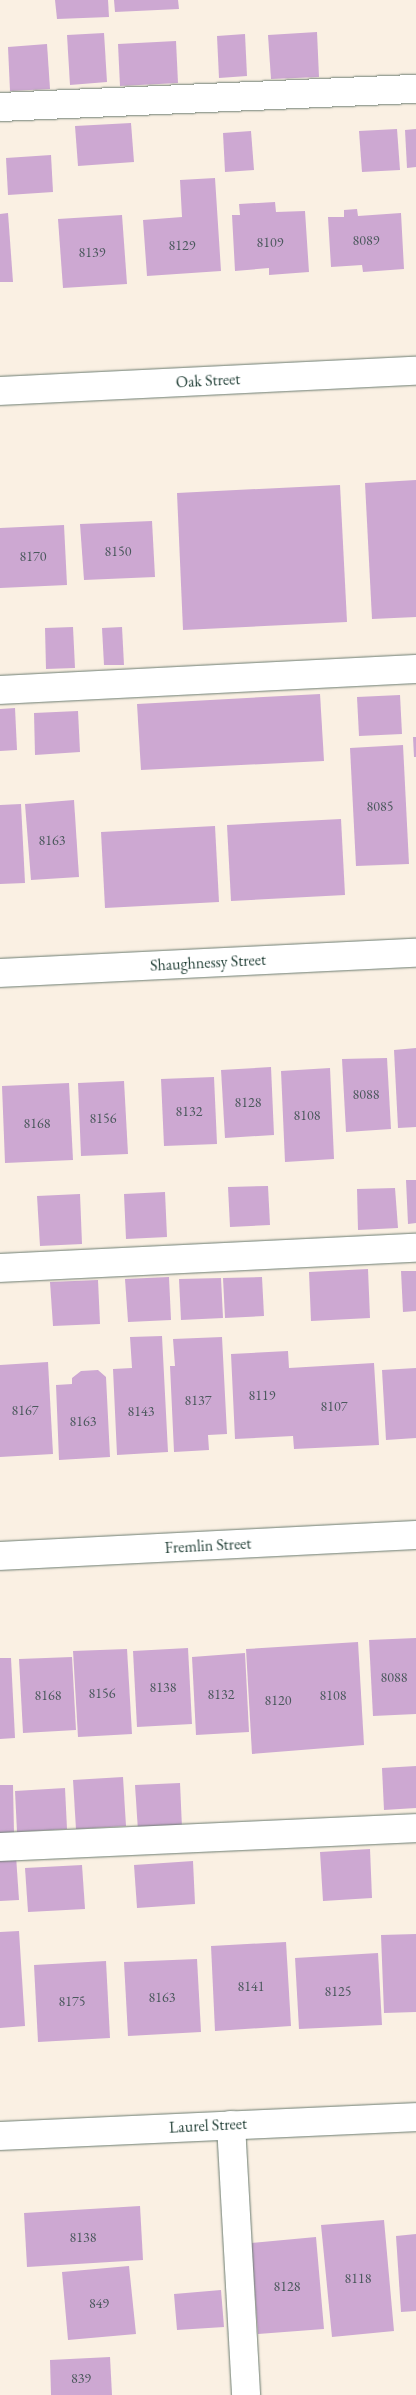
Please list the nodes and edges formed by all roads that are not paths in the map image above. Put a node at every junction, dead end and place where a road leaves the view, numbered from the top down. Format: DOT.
graph roads {
  1 [pos="416,89"];
  2 [pos="0,107"];
  3 [pos="416,371"];
  4 [pos="0,391"];
  5 [pos="416,669"];
  6 [pos="0,690"];
  7 [pos="416,953"];
  8 [pos="0,973"];
  9 [pos="416,1248"];
  10 [pos="0,1268"];
  11 [pos="416,1535"];
  12 [pos="0,1556"];
  13 [pos="416,1828"];
  14 [pos="0,1847"];
  15 [pos="416,2116"];
  16 [pos="232,2125"];
  17 [pos="0,2136"];
  18 [pos="246,2395"];
  1 -- 2 [label="street"];
  3 -- 4 [label="street, Oak Street"];
  5 -- 6 [label="street"];
  7 -- 8 [label="street, Shaughnessy Street"];
  9 -- 10 [label="street"];
  11 -- 12 [label="street, Fremlin Street"];
  13 -- 14 [label="street"];
  15 -- 16 [label="street, Laurel Street"];
  16 -- 17 [label="street, Laurel Street"];
  16 -- 18 [label="street"];
}
